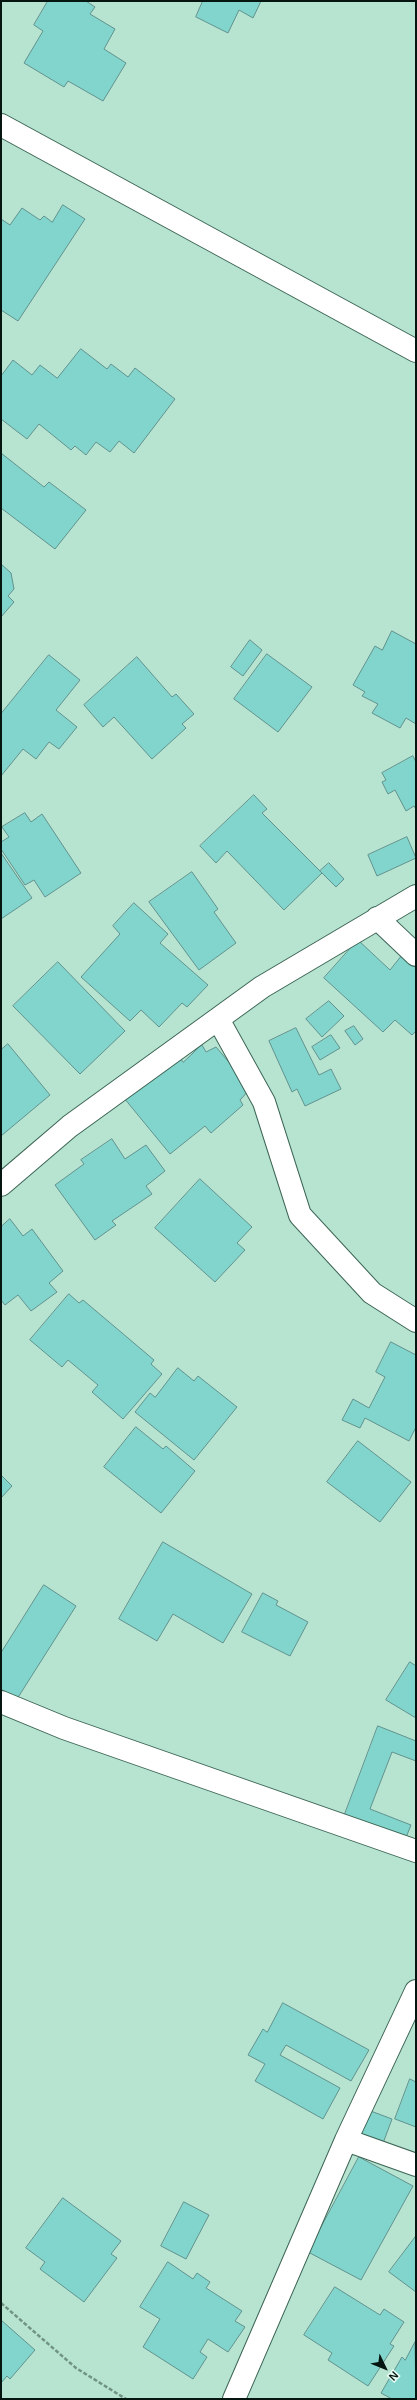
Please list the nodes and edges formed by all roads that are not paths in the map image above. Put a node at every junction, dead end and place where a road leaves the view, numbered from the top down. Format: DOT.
graph roads {
  1 [pos="1,125"];
  2 [pos="416,351"];
  3 [pos="416,896"];
  4 [pos="377,918"];
  5 [pos="416,955"];
  6 [pos="218,1019"];
  7 [pos="1,1185"];
  8 [pos="416,1321"];
  9 [pos="1,1702"];
  10 [pos="416,1851"];
  11 [pos="416,1991"];
  12 [pos="346,2140"];
  13 [pos="416,2165"];
  14 [pos="234,2399"];
  1 -- 2 [label="street"];
  3 -- 4 [label="street"];
  4 -- 5 [label="street"];
  4 -- 6 [label="street"];
  6 -- 7 [label="street"];
  6 -- 8 [label="street"];
  9 -- 10 [label="street"];
  11 -- 12 [label="street"];
  12 -- 13 [label="street"];
  12 -- 14 [label="street"];
}
